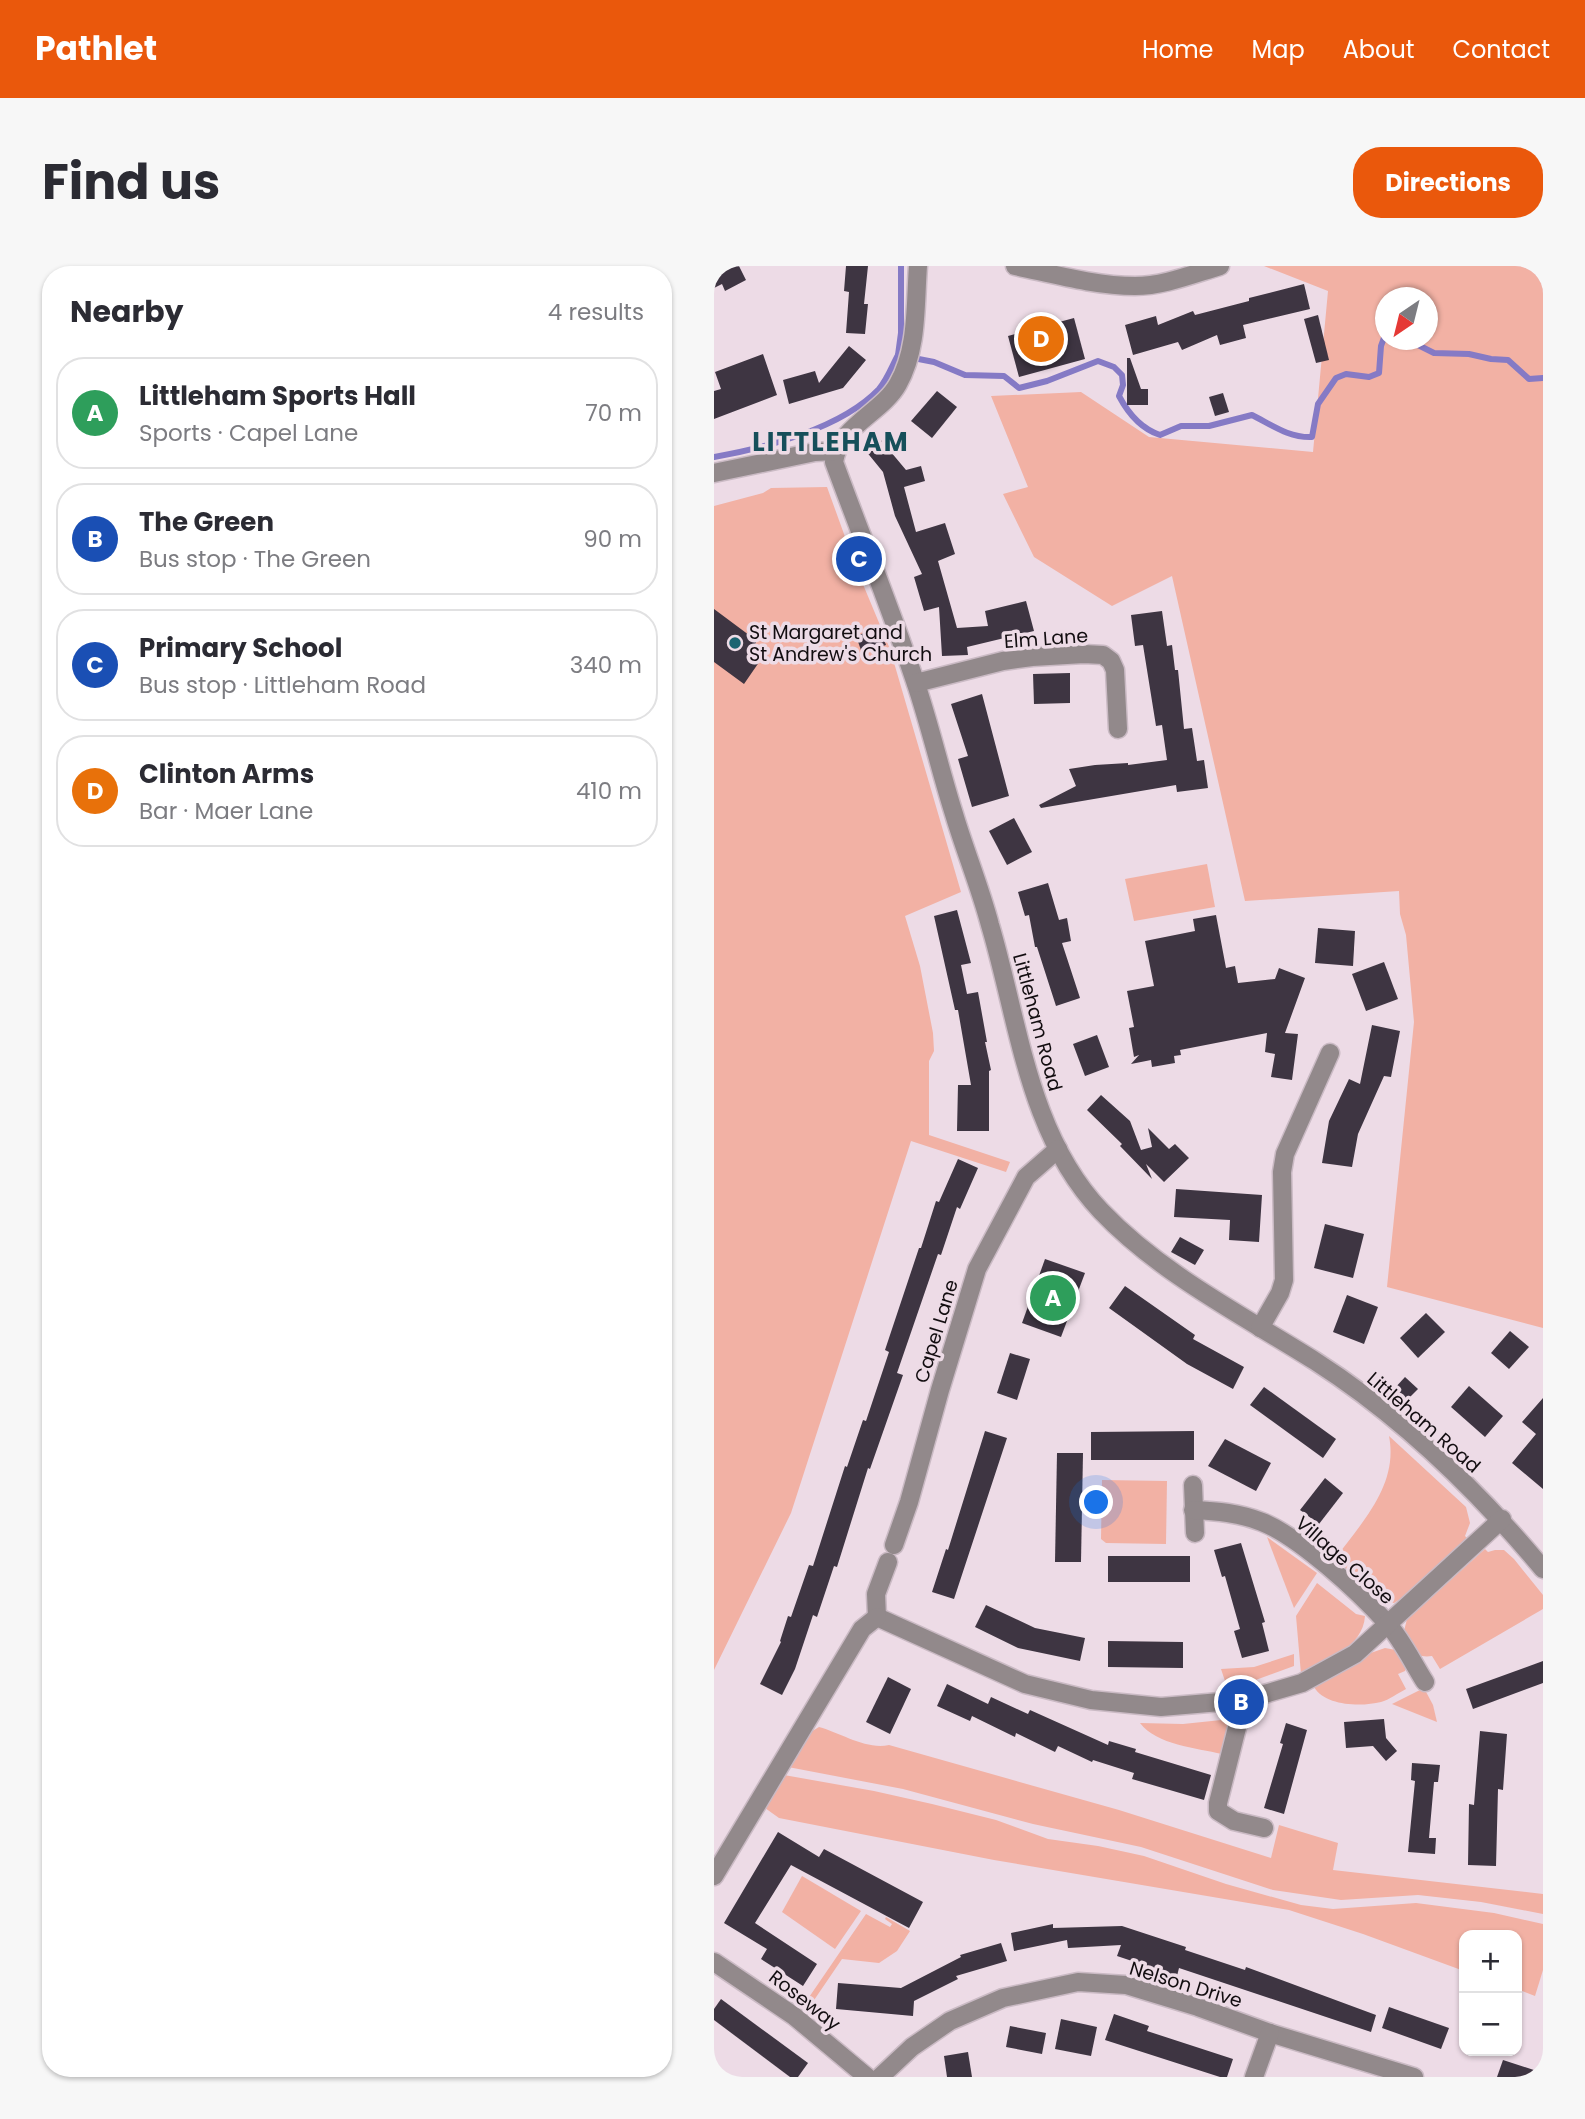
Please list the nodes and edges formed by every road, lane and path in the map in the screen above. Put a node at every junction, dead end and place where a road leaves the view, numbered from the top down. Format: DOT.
graph roads {
  1 [pos="918,266"];
  2 [pos="1015,266"];
  3 [pos="1220,266"];
  4 [pos="835,451"];
  5 [pos="714,473"];
  6 [pos="916,683"];
  7 [pos="1118,729"];
  8 [pos="1330,1053"];
  9 [pos="1058,1149"];
  10 [pos="1259,1328"];
  11 [pos="1193,1485"];
  12 [pos="1193,1510"];
  13 [pos="1502,1520"];
  14 [pos="1195,1533"];
  15 [pos="1543,1569"];
  16 [pos="877,1617"];
  17 [pos="1389,1625"];
  18 [pos="1425,1682"];
  19 [pos="1244,1700"];
  20 [pos="1264,1828"];
  21 [pos="714,1876"];
  22 [pos="714,1962"];
  23 [pos="1270,2033"];
  24 [pos="867,2077"];
  25 [pos="880,2077"];
  26 [pos="1254,2077"];
  27 [pos="1414,2077"];
  1 -- 4 [label="street"];
  2 -- 3 [label="street"];
  4 -- 5 [label="street"];
  4 -- 6 [label="street, Littleham Road"];
  6 -- 7 [label="street, Elm Lane"];
  6 -- 9 [label="street, Littleham Road"];
  8 -- 10 [label="street"];
  9 -- 10 [label="street, Littleham Road"];
  9 -- 16 [label="street, Capel Lane"];
  10 -- 13 [label="street, Littleham Road"];
  11 -- 12 [label="street"];
  12 -- 14 [label="street"];
  12 -- 17 [label="street, Village Close"];
  13 -- 15 [label="street, Littleham Road"];
  13 -- 17 [label="street"];
  16 -- 19 [label="street"];
  16 -- 21 [label="street"];
  17 -- 18 [label="street, Village Close"];
  17 -- 19 [label="street"];
  19 -- 20 [label="street"];
  22 -- 24 [label="street, Roseway"];
  23 -- 25 [label="street, Nelson Drive"];
  23 -- 26 [label="street"];
  23 -- 27 [label="street, Nelson Drive"];
}
